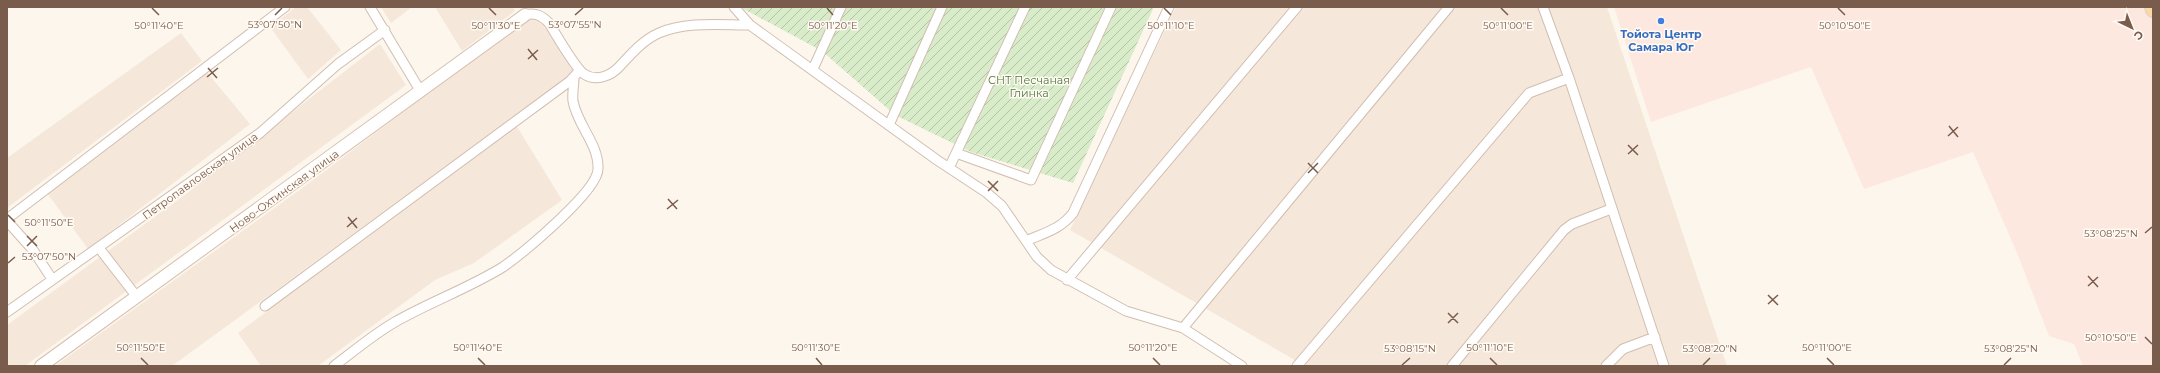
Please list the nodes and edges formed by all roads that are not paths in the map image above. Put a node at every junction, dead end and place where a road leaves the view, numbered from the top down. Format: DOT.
graph roads {
  1 [pos="285,7"];
  2 [pos="370,7"];
  3 [pos="841,7"];
  4 [pos="942,7"];
  5 [pos="1025,7"];
  6 [pos="1111,7"];
  7 [pos="1169,7"];
  8 [pos="1297,7"];
  9 [pos="1449,7"];
  10 [pos="1543,7"];
  11 [pos="738,9"];
  12 [pos="525,15"];
  13 [pos="750,25"];
  14 [pos="385,30"];
  15 [pos="813,69"];
  16 [pos="577,74"];
  17 [pos="1569,78"];
  18 [pos="421,92"];
  19 [pos="888,125"];
  20 [pos="956,152"];
  21 [pos="949,168"];
  22 [pos="1611,209"];
  23 [pos="7,220"];
  24 [pos="1026,241"];
  25 [pos="99,248"];
  26 [pos="52,279"];
  27 [pos="1067,280"];
  28 [pos="137,297"];
  29 [pos="265,306"];
  30 [pos="7,312"];
  31 [pos="1183,328"];
  32 [pos="1655,337"];
  33 [pos="41,366"];
  34 [pos="334,366"];
  35 [pos="1242,366"];
  36 [pos="1297,366"];
  37 [pos="1452,366"];
  38 [pos="1606,366"];
  39 [pos="1664,366"];
  1 -- 23 [label="street"];
  2 -- 14 [label="street"];
  3 -- 15 [label="street"];
  4 -- 19 [label="street"];
  5 -- 20 [label="street"];
  6 -- 20 [label="street"];
  7 -- 24 [label="street"];
  8 -- 27 [label="street"];
  9 -- 31 [label="street"];
  10 -- 17 [label="street"];
  11 -- 13 [label="street"];
  12 -- 16 [label="street"];
  12 -- 18 [label="street, Ново-Охтинская улица"];
  13 -- 15 [label="street"];
  13 -- 16 [label="street"];
  14 -- 18 [label="street"];
  14 -- 25 [label="street, Петропавловская улица"];
  15 -- 19 [label="street"];
  16 -- 29 [label="street"];
  16 -- 34 [label="street"];
  17 -- 22 [label="street"];
  17 -- 36 [label="street"];
  18 -- 28 [label="street, Ново-Охтинская улица"];
  19 -- 21 [label="street"];
  20 -- 21 [label="street"];
  21 -- 24 [label="street"];
  22 -- 32 [label="street"];
  22 -- 37 [label="street"];
  23 -- 26 [label="street"];
  24 -- 27 [label="street"];
  25 -- 26 [label="street, Петропавловская улица"];
  25 -- 28 [label="street"];
  26 -- 30 [label="street, Петропавловская улица"];
  27 -- 31 [label="street"];
  28 -- 33 [label="street, Ново-Охтинская улица"];
  31 -- 35 [label="street"];
  32 -- 38 [label="street"];
  32 -- 39 [label="street"];
}
